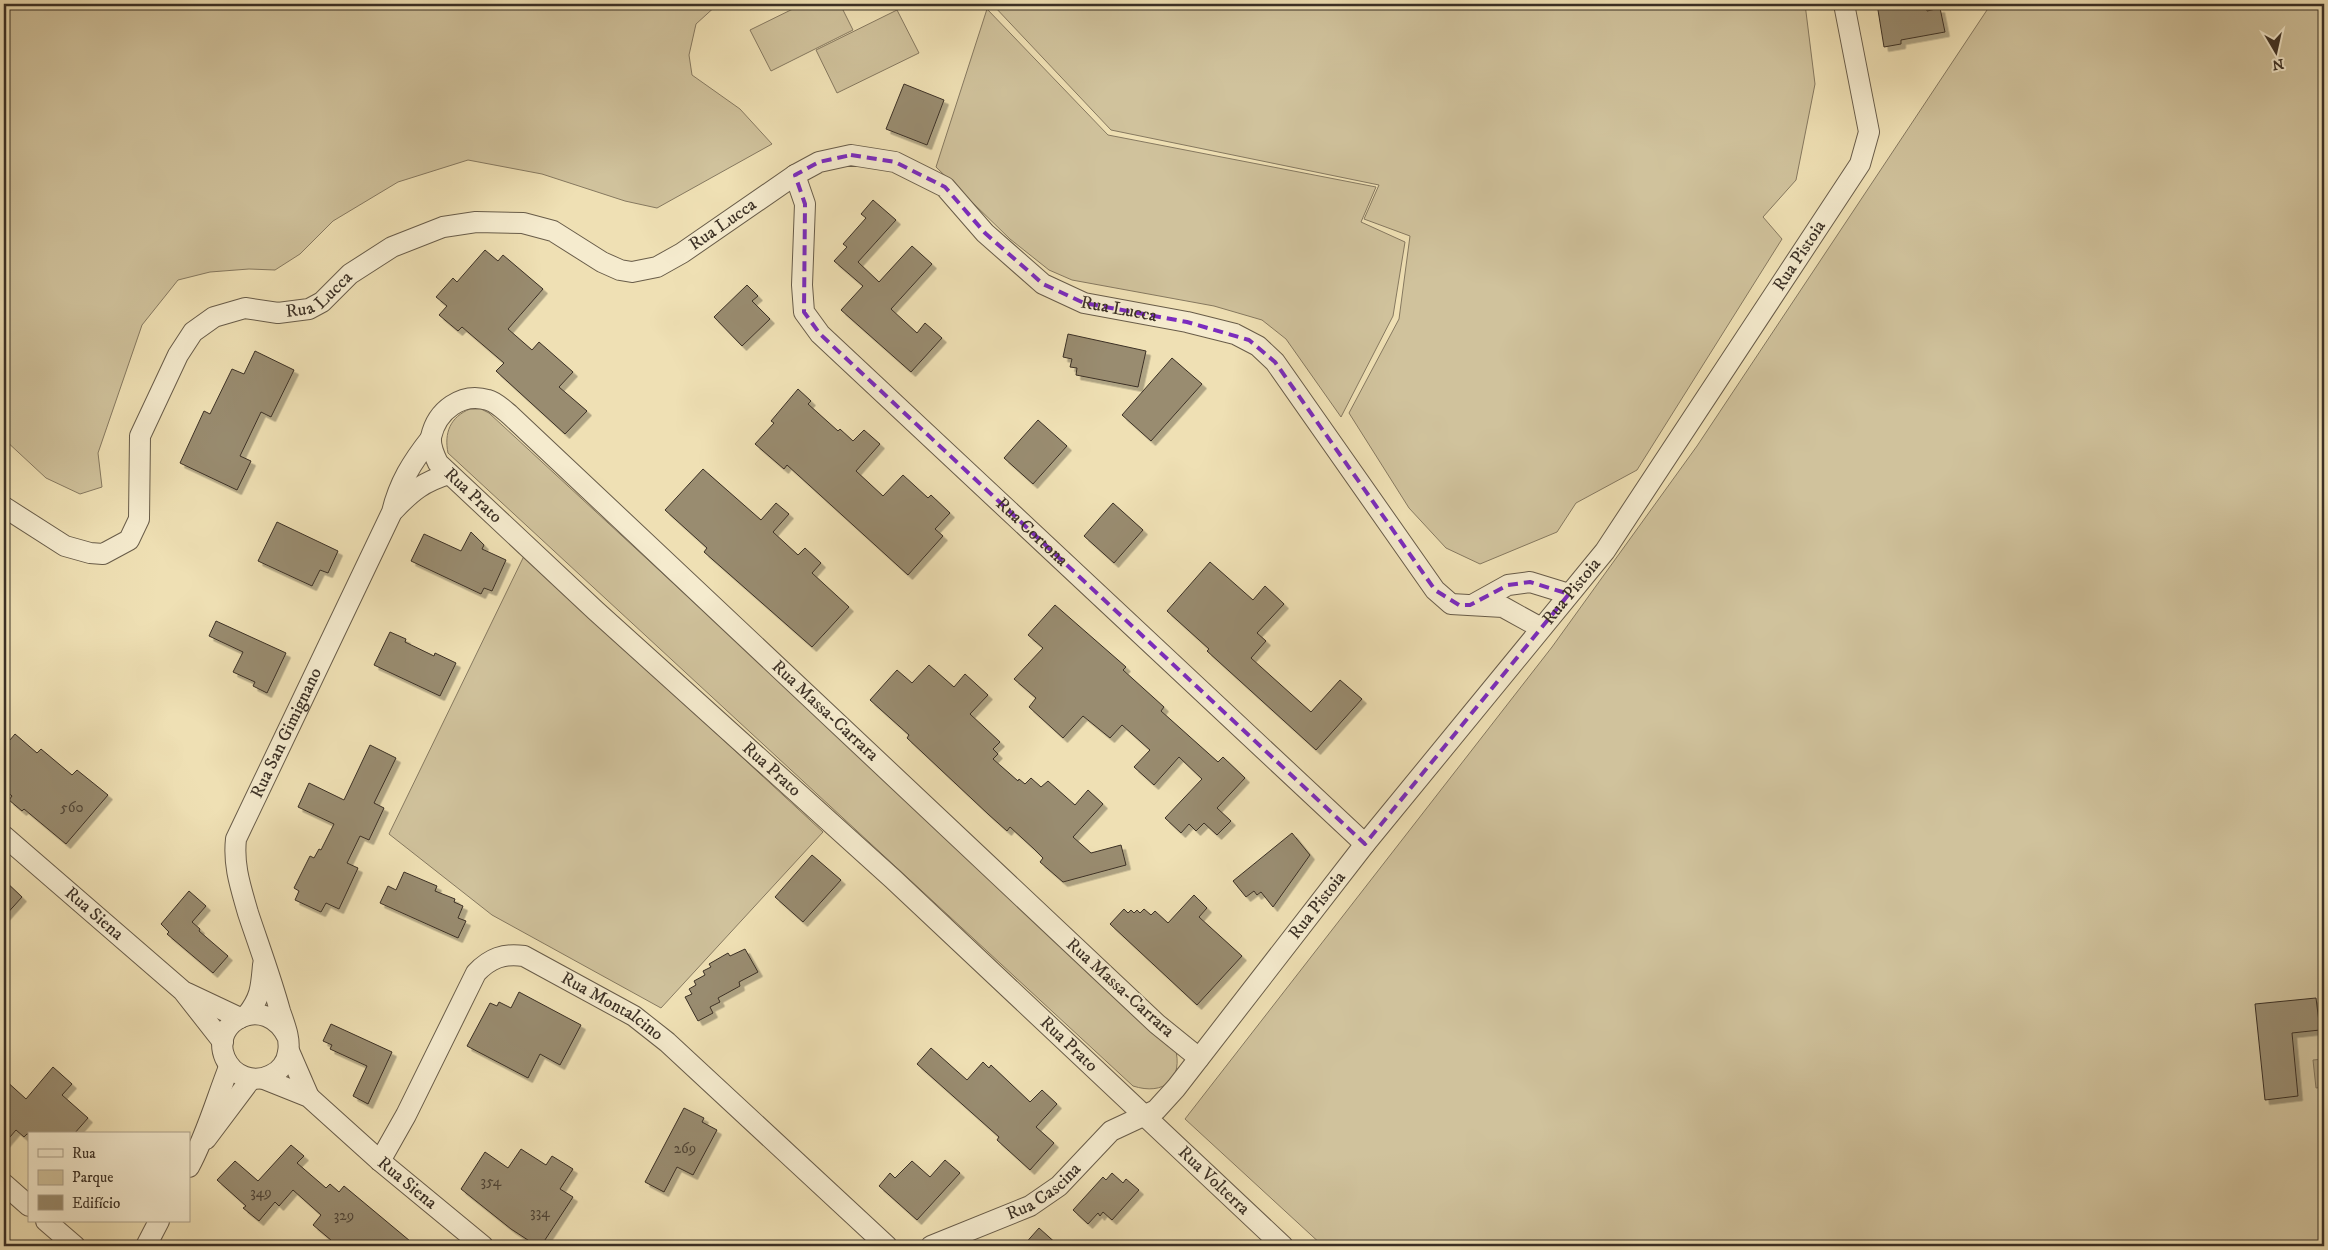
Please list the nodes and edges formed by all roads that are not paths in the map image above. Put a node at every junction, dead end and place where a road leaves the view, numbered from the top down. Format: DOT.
graph roads {
  1 [pos="1844,4"];
  2 [pos="795,175"];
  3 [pos="431,438"];
  4 [pos="449,474"];
  5 [pos="4,507"];
  6 [pos="392,512"];
  7 [pos="1569,594"];
  8 [pos="1470,606"];
  9 [pos="1541,628"];
  10 [pos="4,836"];
  11 [pos="1365,844"];
  12 [pos="263,963"];
  13 [pos="183,991"];
  14 [pos="244,1016"];
  15 [pos="223,1042"];
  16 [pos="288,1044"];
  17 [pos="1199,1058"];
  18 [pos="229,1067"];
  19 [pos="258,1079"];
  20 [pos="309,1097"];
  21 [pos="1143,1116"];
  22 [pos="200,1146"];
  23 [pos="380,1161"];
  24 [pos="190,1165"];
  25 [pos="4,1184"];
  26 [pos="28,1205"];
  27 [pos="47,1222"];
  28 [pos="158,1222"];
  29 [pos="75,1246"];
  30 [pos="146,1246"];
  31 [pos="484,1246"];
  32 [pos="887,1246"];
  33 [pos="931,1246"];
  34 [pos="1283,1246"];
  1 -- 7 [label="street, Rua Pistoia"];
  2 -- 5 [label="street, Rua Lucca"];
  2 -- 8 [label="street, Rua Lucca"];
  2 -- 11 [label="street, Rua Cortona"];
  3 -- 4 [label="street, Rua Prato"];
  3 -- 6 [label="street, Rua San Gimignano"];
  3 -- 17 [label="street, Rua Massa-Carrara"];
  4 -- 6 [label="street, Rua San Gimignano"];
  4 -- 21 [label="street, Rua Prato"];
  6 -- 12 [label="street, Rua San Gimignano"];
  7 -- 8 [label="street"];
  7 -- 9 [label="street, Rua Pistoia"];
  8 -- 9 [label="street, Rua Lucca"];
  9 -- 11 [label="street, Rua Pistoia"];
  10 -- 13 [label="street, Rua Siena"];
  11 -- 17 [label="street, Rua Pistoia"];
  12 -- 14 [label="street, Rua San Gimignano"];
  12 -- 16 [label="street, Rua San Gimignano"];
  13 -- 14 [label="street, Rua Siena"];
  13 -- 15 [label="street, Rua Siena"];
  14 -- 15 [label="street"];
  14 -- 16 [label="street"];
  15 -- 18 [label="street"];
  16 -- 19 [label="street"];
  16 -- 20 [label="street, Rua Siena"];
  17 -- 21 [label="street, Rua Pistoia"];
  18 -- 19 [label="street"];
  18 -- 22 [label="street"];
  19 -- 20 [label="street, Rua Siena"];
  19 -- 22 [label="street"];
  20 -- 23 [label="street, Rua Siena"];
  21 -- 33 [label="street, Rua Cascina"];
  21 -- 34 [label="street, Rua Volterra"];
  22 -- 24 [label="street"];
  23 -- 31 [label="street, Rua Siena"];
  23 -- 32 [label="street, Rua Montalcino"];
  25 -- 26 [label="street"];
  27 -- 29 [label="street"];
  28 -- 30 [label="street"];
}
